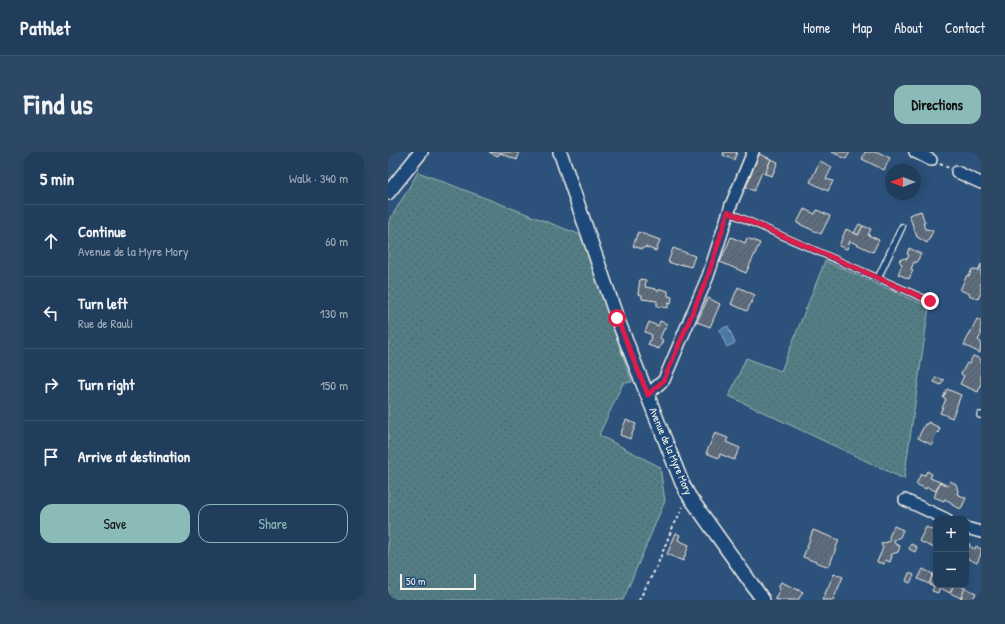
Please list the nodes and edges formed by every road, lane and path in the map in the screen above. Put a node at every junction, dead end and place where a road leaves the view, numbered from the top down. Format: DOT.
graph roads {
  1 [pos="421,152"];
  2 [pos="560,152"];
  3 [pos="753,152"];
  4 [pos="915,152"];
  5 [pos="931,160"];
  6 [pos="957,172"];
  7 [pos="981,184"];
  8 [pos="388,193"];
  9 [pos="728,212"];
  10 [pos="902,227"];
  11 [pos="878,278"];
  12 [pos="930,301"];
  13 [pos="648,395"];
  14 [pos="689,496"];
  15 [pos="905,500"];
  16 [pos="940,516"];
  17 [pos="969,529"];
  18 [pos="981,532"];
  19 [pos="639,600"];
  20 [pos="763,600"];
  1 -- 8 [label="street"];
  2 -- 13 [label="street, Avenue de la Myre Mory"];
  3 -- 9 [label="street"];
  4 -- 5 [label="street"];
  5 -- 6 [label="path"];
  6 -- 7 [label="street"];
  9 -- 11 [label="lane"];
  9 -- 13 [label="street"];
  10 -- 11 [label="lane"];
  11 -- 12 [label="lane"];
  13 -- 14 [label="street, Avenue de la Myre Mory"];
  14 -- 19 [label="path"];
  14 -- 20 [label="street, Avenue de la Myre Mory"];
  15 -- 16 [label="street"];
  17 -- 18 [label="street"];
}
